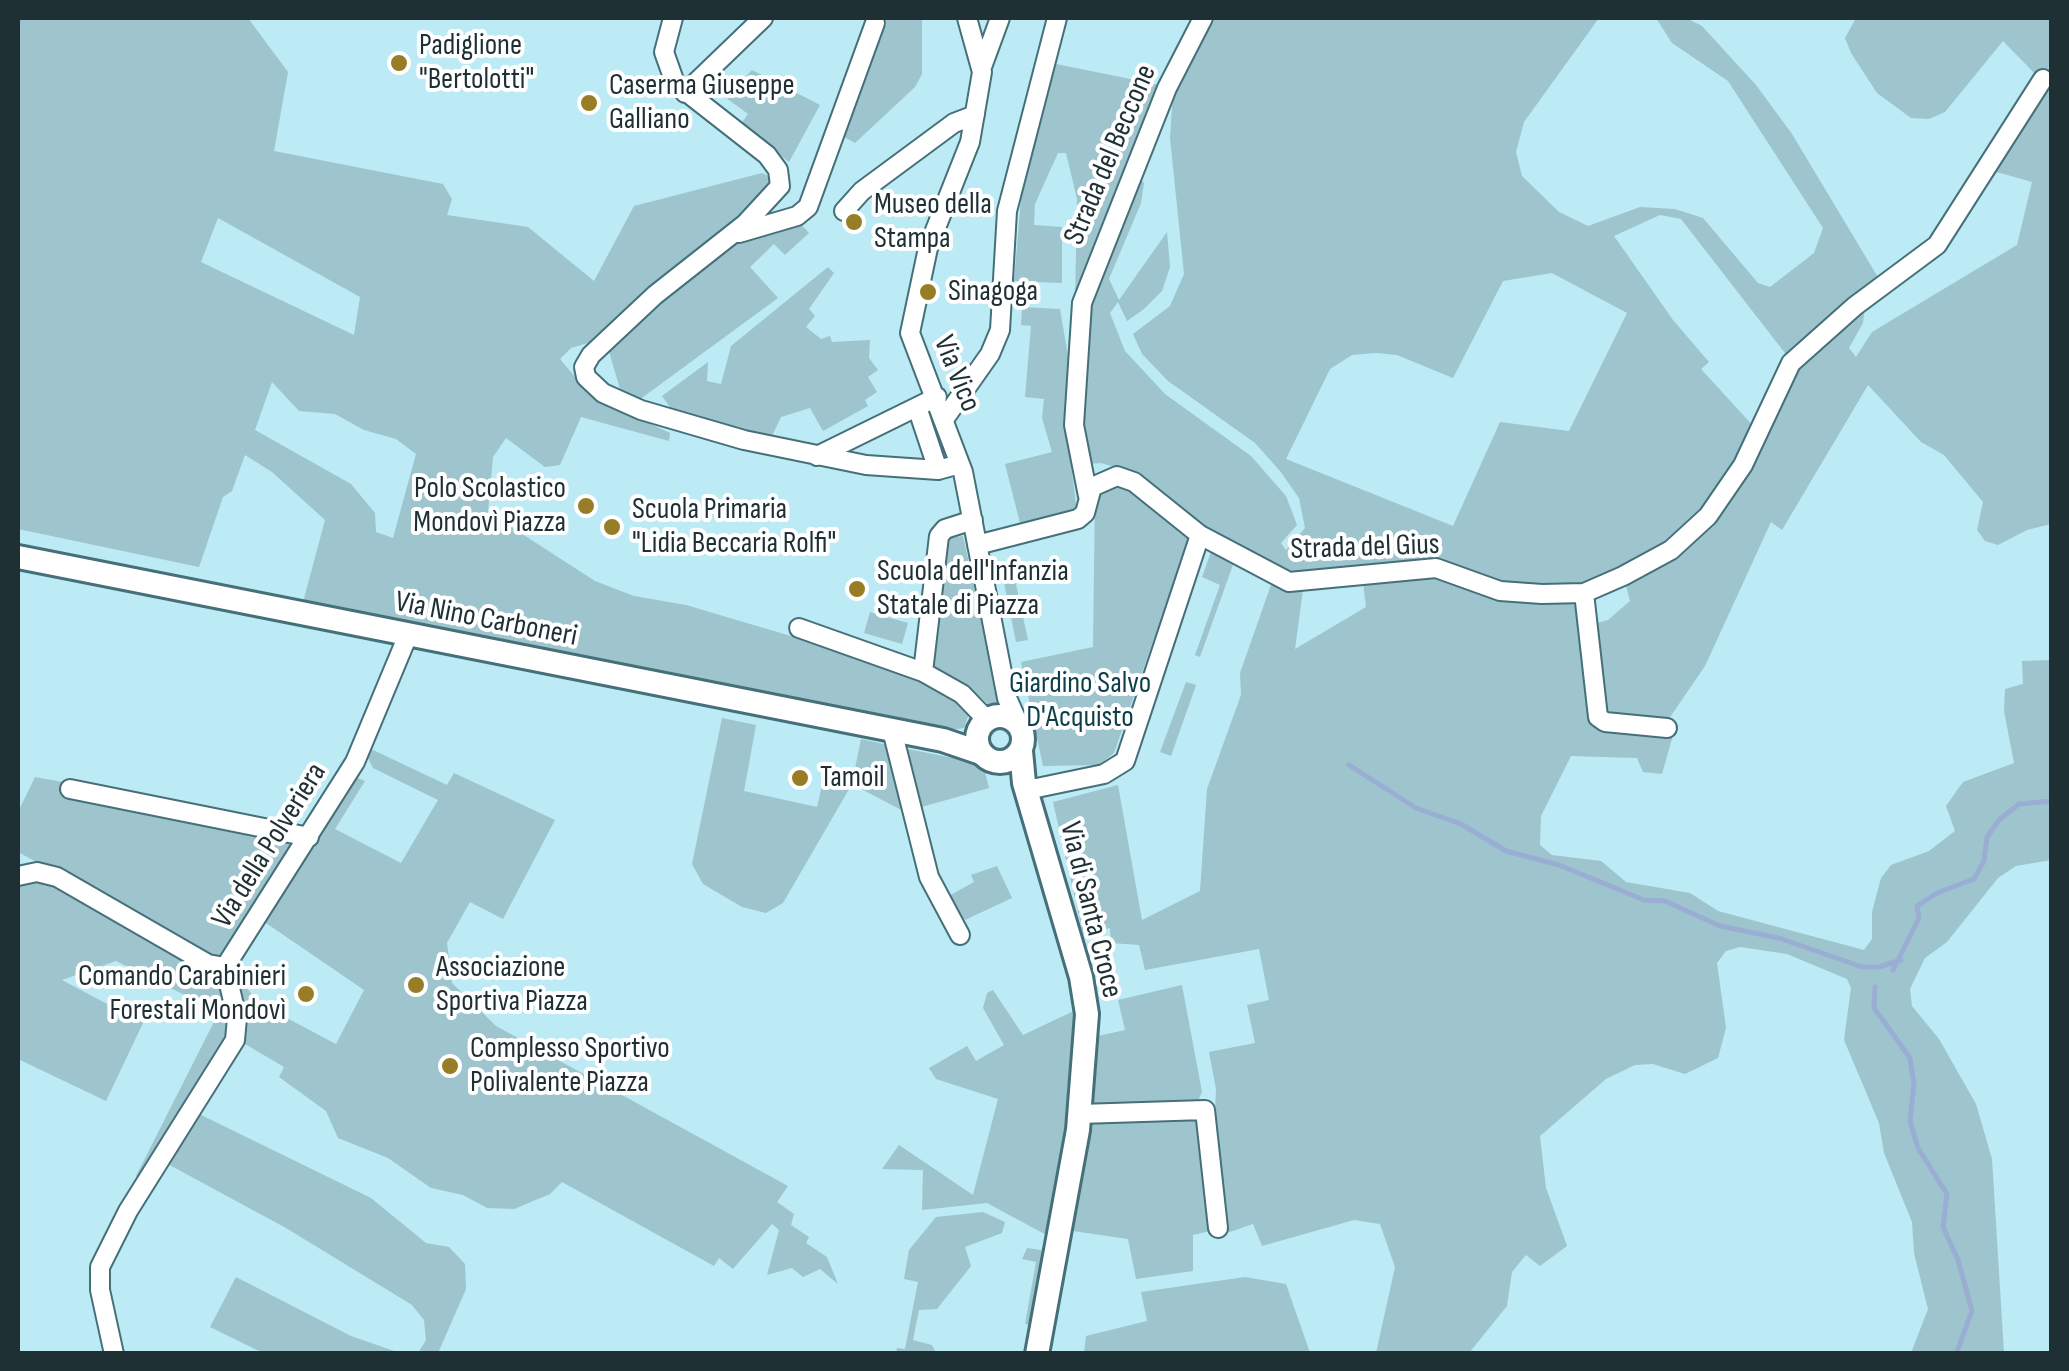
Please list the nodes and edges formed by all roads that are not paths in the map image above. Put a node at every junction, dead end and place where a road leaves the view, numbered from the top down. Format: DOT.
graph roads {
  1 [pos="673,18"];
  2 [pos="763,18"];
  3 [pos="967,18"];
  4 [pos="1000,18"];
  5 [pos="1057,18"];
  6 [pos="1202,18"];
  7 [pos="875,23"];
  8 [pos="982,68"];
  9 [pos="2043,80"];
  10 [pos="684,93"];
  11 [pos="975,115"];
  12 [pos="844,211"];
  13 [pos="725,240"];
  14 [pos="936,397"];
  15 [pos="916,407"];
  16 [pos="945,418"];
  17 [pos="818,456"];
  18 [pos="960,464"];
  19 [pos="938,470"];
  20 [pos="1088,496"];
  21 [pos="973,520"];
  22 [pos="1200,535"];
  23 [pos="978,545"];
  24 [pos="18,556"];
  25 [pos="1584,593"];
  26 [pos="799,628"];
  27 [pos="408,636"];
  28 [pos="923,672"];
  29 [pos="1666,728"];
  30 [pos="892,730"];
  31 [pos="995,730"];
  32 [pos="1026,786"];
  33 [pos="70,789"];
  34 [pos="308,837"];
  35 [pos="18,876"];
  36 [pos="960,935"];
  37 [pos="225,967"];
  38 [pos="1080,1114"];
  39 [pos="1218,1228"];
  40 [pos="114,1354"];
  41 [pos="1037,1354"];
  1 -- 10 [label="street"];
  2 -- 10 [label="street"];
  3 -- 8 [label="street, Via Vico"];
  4 -- 8 [label="street"];
  5 -- 16 [label="street"];
  6 -- 20 [label="street, Strada del Beccone"];
  7 -- 13 [label="street"];
  8 -- 11 [label="street, Via Vico"];
  9 -- 25 [label="street, Strada del Gius"];
  10 -- 13 [label="street"];
  11 -- 12 [label="street"];
  11 -- 14 [label="street, Via Vico"];
  13 -- 17 [label="street"];
  14 -- 15 [label="street"];
  14 -- 16 [label="street, Via Vico"];
  15 -- 17 [label="street"];
  15 -- 19 [label="street"];
  16 -- 18 [label="street, Via Vico"];
  17 -- 19 [label="street"];
  18 -- 19 [label="street"];
  18 -- 21 [label="street, Via Vico"];
  20 -- 22 [label="street, Strada del Gius"];
  20 -- 23 [label="street, Strada del Gius"];
  21 -- 23 [label="street, Via Vico"];
  21 -- 28 [label="street"];
  22 -- 25 [label="street, Strada del Gius"];
  22 -- 32 [label="street"];
  23 -- 31 [label="street, Via Vico"];
  24 -- 27 [label="main road, Via Nino Carboneri"];
  25 -- 29 [label="street"];
  26 -- 28 [label="street"];
  27 -- 30 [label="main road, Via Nino Carboneri"];
  27 -- 34 [label="street, Via della Polveriera"];
  28 -- 31 [label="street"];
  30 -- 31 [label="main road, Via Nino Carboneri"];
  30 -- 36 [label="street"];
  31 -- 32 [label="main road"];
  31 -- 32 [label="main road, Via di Santa Croce"];
  32 -- 38 [label="main road, Via di Santa Croce"];
  33 -- 34 [label="street"];
  34 -- 37 [label="street, Via della Polveriera"];
  35 -- 37 [label="street"];
  37 -- 40 [label="street, Via della Polveriera"];
  38 -- 39 [label="street"];
  38 -- 41 [label="main road, Via di Santa Croce"];
}
